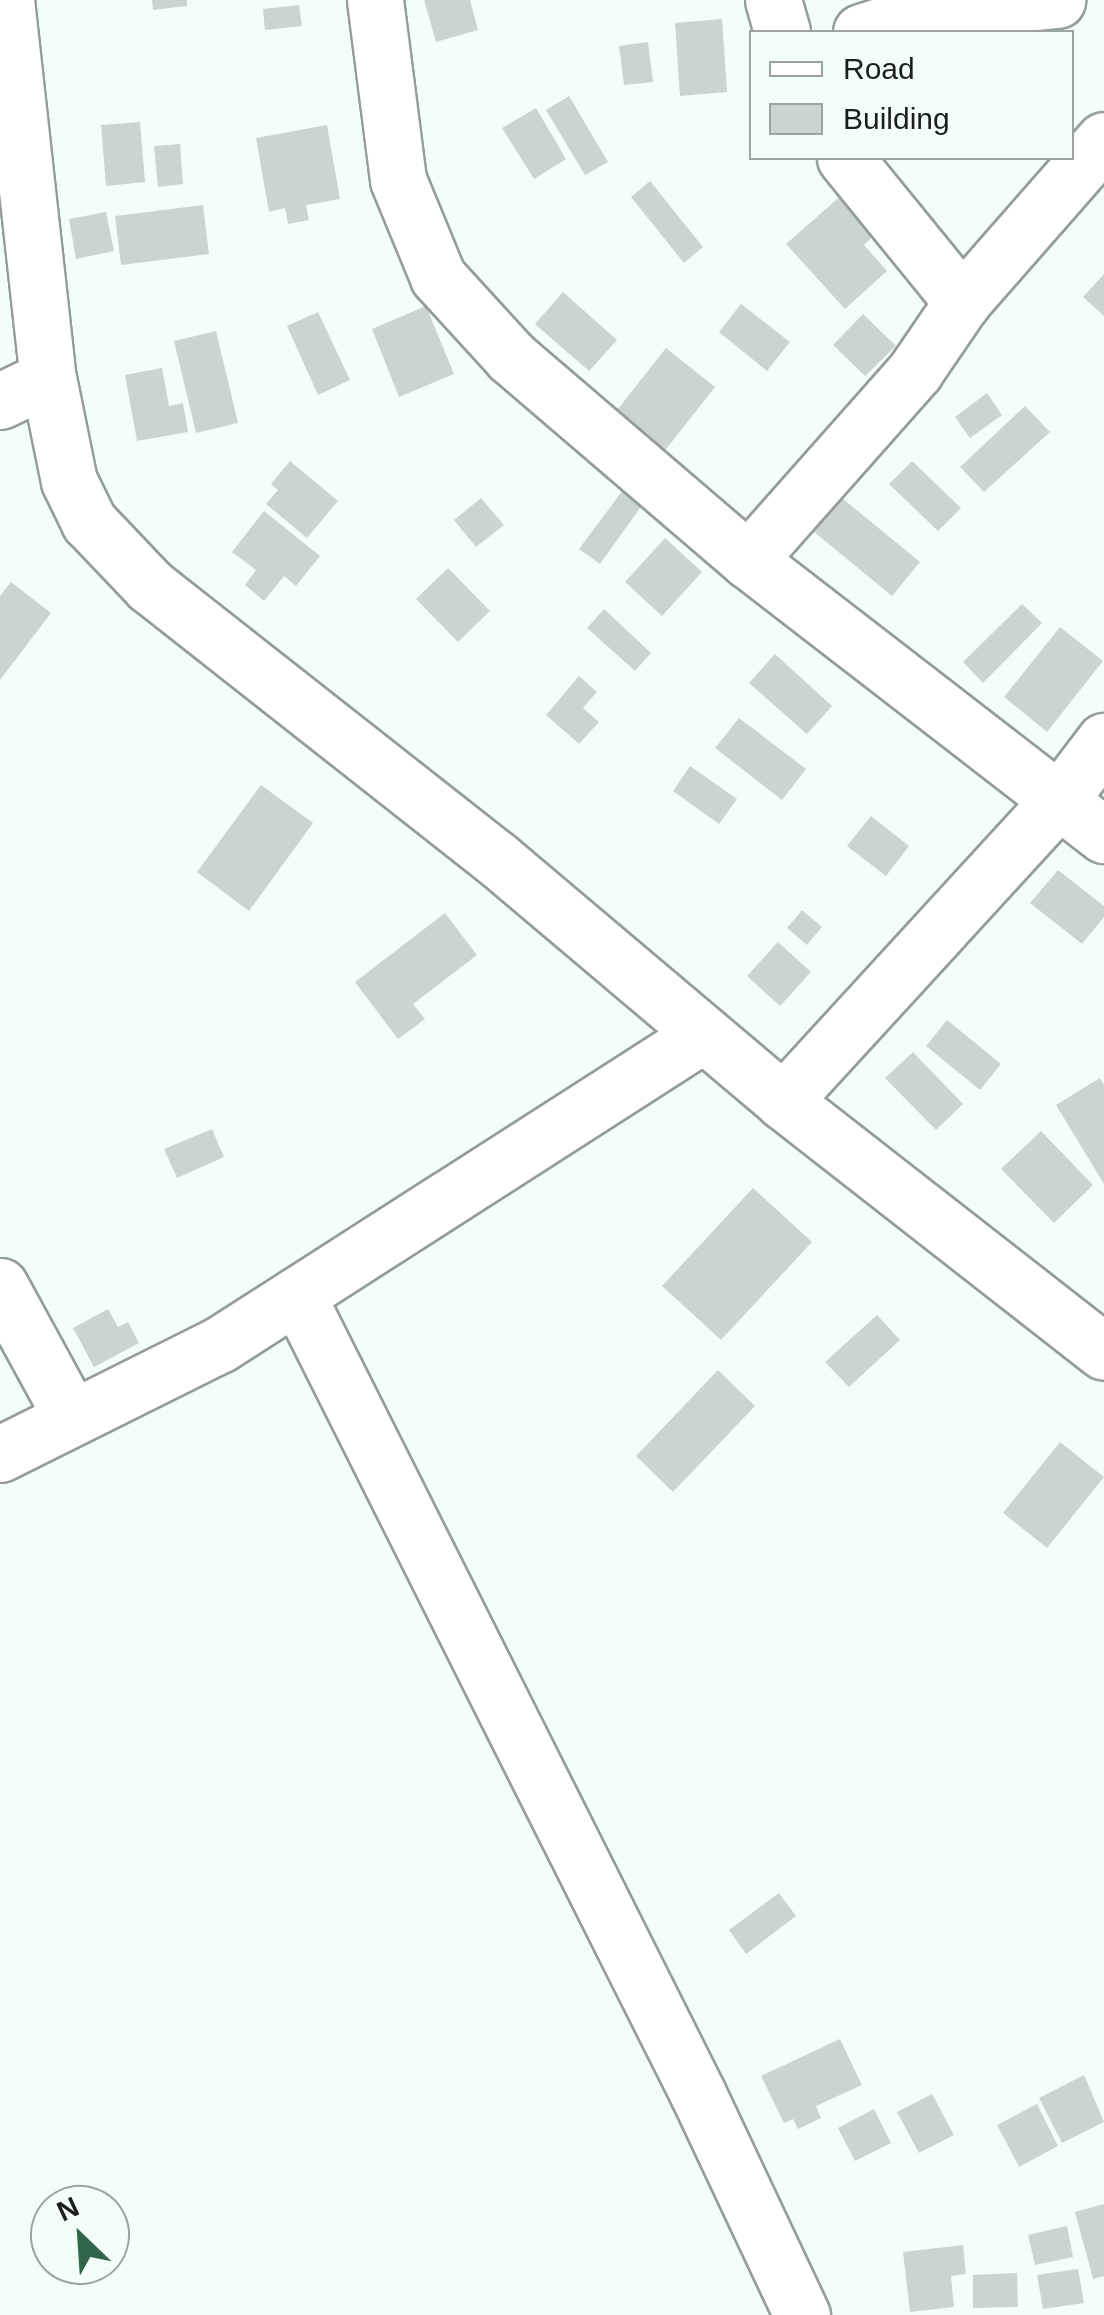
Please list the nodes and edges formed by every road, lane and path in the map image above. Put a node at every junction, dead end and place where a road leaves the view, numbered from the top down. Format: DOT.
graph roads {
  1 [pos="6,0"];
  2 [pos="375,0"];
  3 [pos="772,0"];
  4 [pos="1057,0"];
  5 [pos="781,30"];
  6 [pos="867,30"];
  7 [pos="1104,140"];
  8 [pos="847,160"];
  9 [pos="962,302"];
  10 [pos="24,389"];
  11 [pos="748,560"];
  12 [pos="1104,741"];
  13 [pos="1060,799"];
  14 [pos="1104,834"];
  15 [pos="704,1034"];
  16 [pos="783,1101"];
  17 [pos="0,1286"];
  18 [pos="297,1295"];
  19 [pos="1104,1352"];
  20 [pos="72,1418"];
  21 [pos="0,1454"];
  22 [pos="802,2315"];
  1 -- 10 [label="street"];
  2 -- 11 [label="street"];
  3 -- 5 [label="street"];
  4 -- 6 [label="street"];
  7 -- 9 [label="street"];
  8 -- 9 [label="street"];
  9 -- 11 [label="street"];
  10 -- 15 [label="street"];
  11 -- 13 [label="street"];
  12 -- 13 [label="street"];
  13 -- 14 [label="street"];
  13 -- 16 [label="street"];
  15 -- 16 [label="street"];
  15 -- 18 [label="street"];
  16 -- 19 [label="street"];
  17 -- 20 [label="street"];
  18 -- 20 [label="street"];
  18 -- 22 [label="street"];
  20 -- 21 [label="street"];
}
